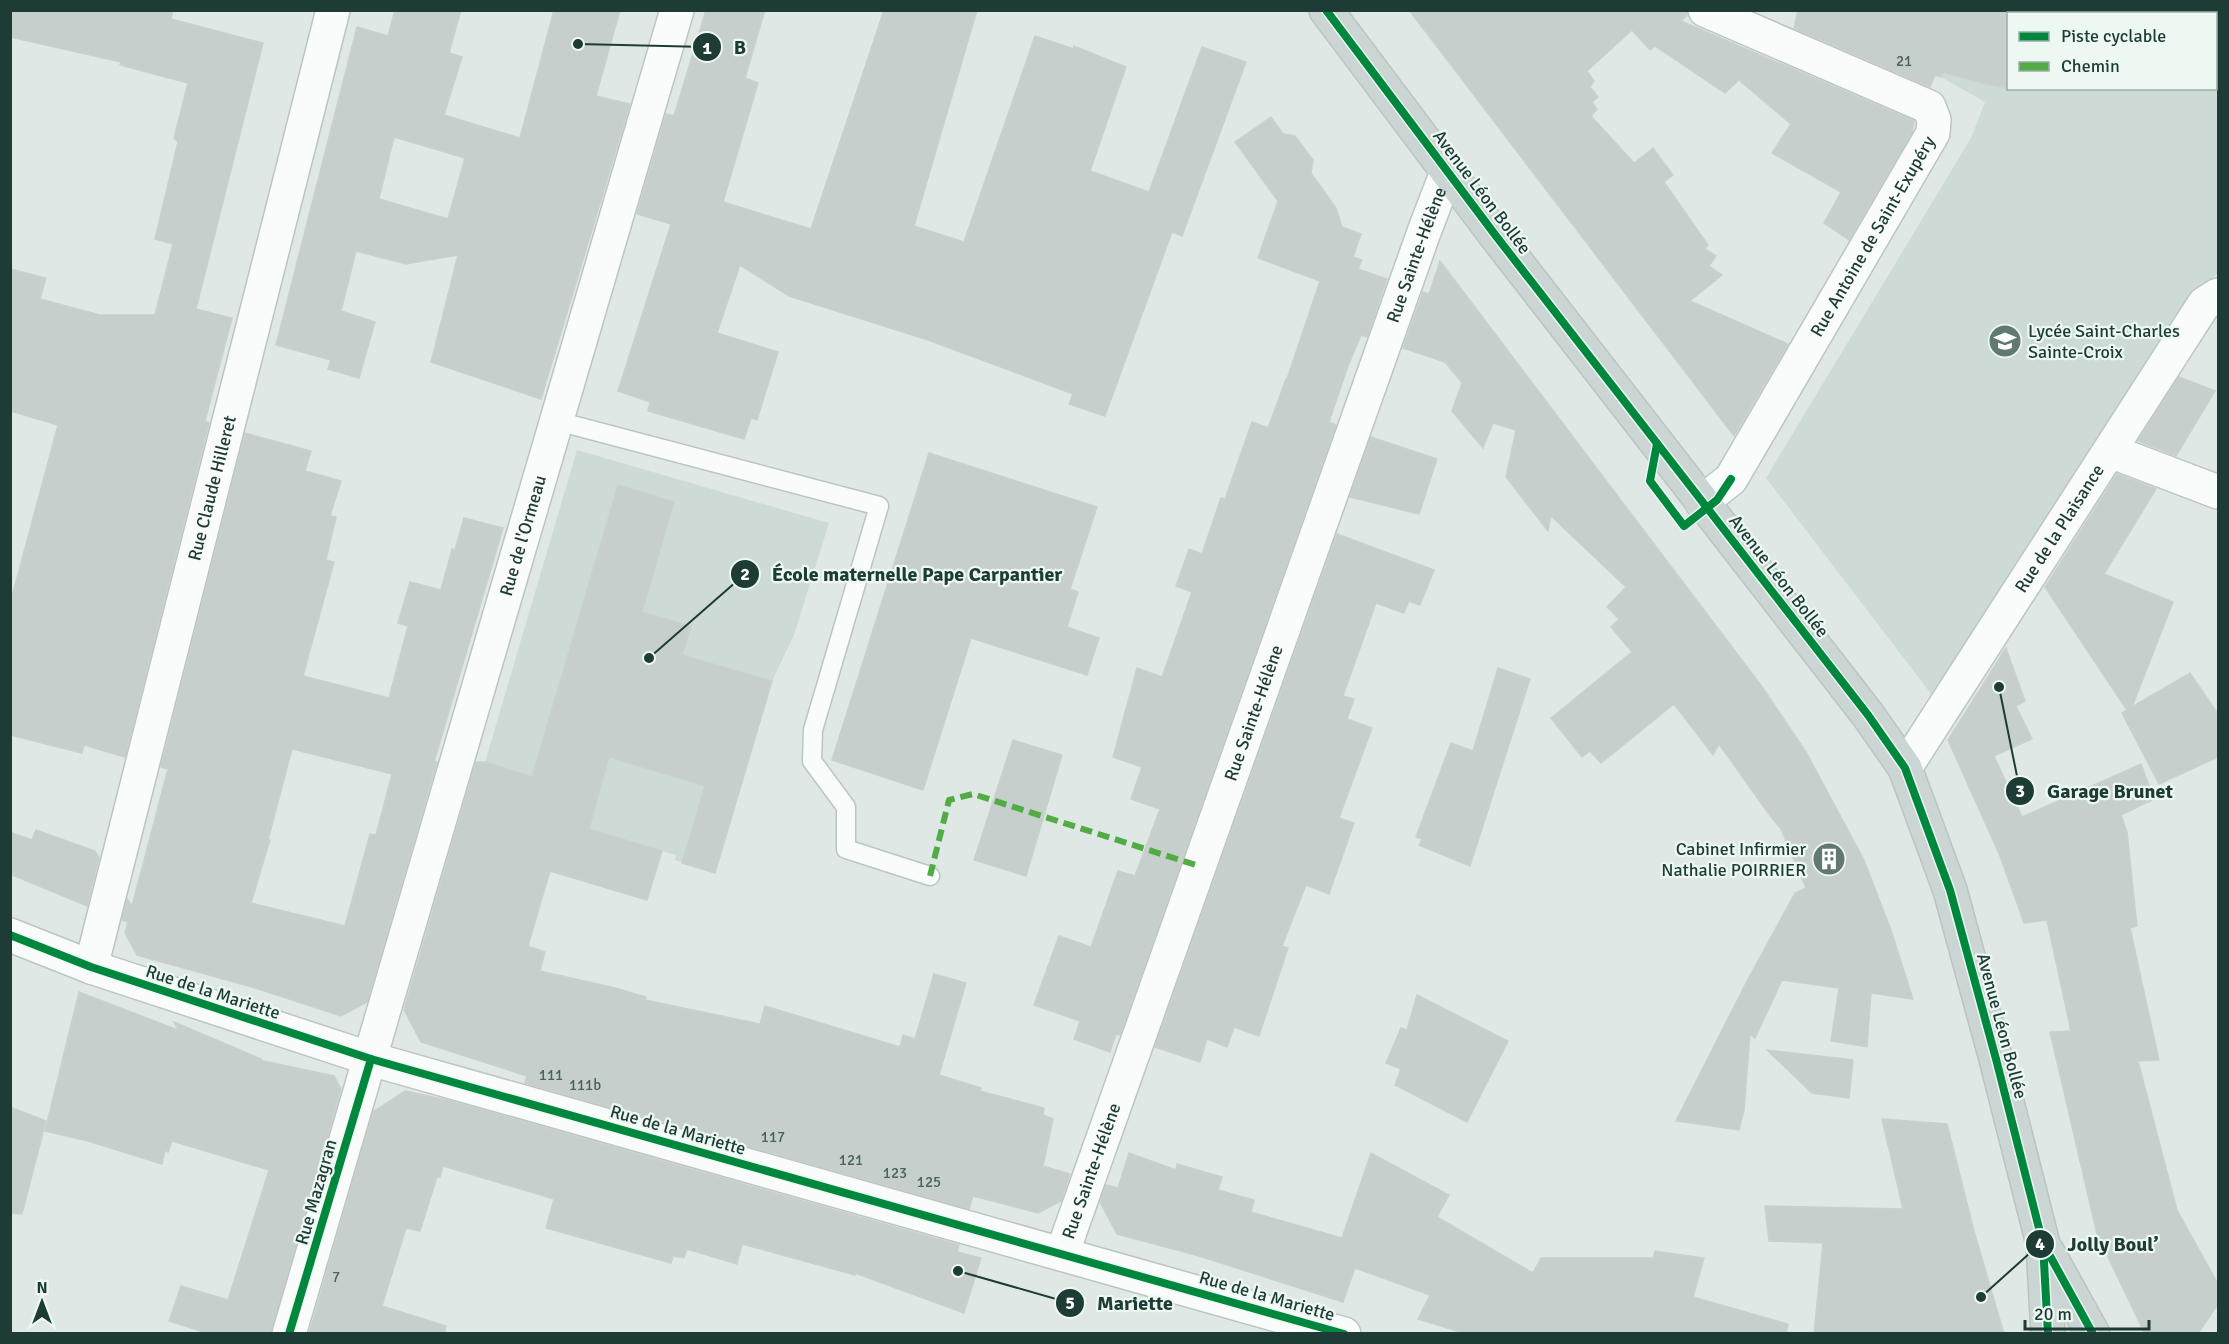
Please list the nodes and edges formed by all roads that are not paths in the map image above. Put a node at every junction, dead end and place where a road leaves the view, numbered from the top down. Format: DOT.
graph roads {
  1 [pos="333,10"];
  2 [pos="677,10"];
  3 [pos="1326,10"];
  4 [pos="1705,10"];
  5 [pos="1447,172"];
  6 [pos="2218,295"];
  7 [pos="557,421"];
  8 [pos="2110,451"];
  9 [pos="2218,492"];
  10 [pos="1702,502"];
  11 [pos="1905,768"];
  12 [pos="930,876"];
  13 [pos="10,935"];
  14 [pos="91,968"];
  15 [pos="371,1059"];
  16 [pos="2043,1244"];
  17 [pos="1062,1254"];
  18 [pos="289,1334"];
  19 [pos="1344,1334"];
  20 [pos="2048,1334"];
  21 [pos="2093,1334"];
  1 -- 14 [label="street, Rue Claude Hilleret"];
  2 -- 7 [label="street, Rue de l'Ormeau"];
  3 -- 5 [label="main road, Avenue Léon Bollée"];
  4 -- 10 [label="street, Rue Antoine de Saint-Exupéry"];
  5 -- 10 [label="main road, Avenue Léon Bollée"];
  5 -- 17 [label="street, Rue Sainte-Hélène"];
  6 -- 8 [label="street, Rue de la Plaisance"];
  7 -- 12 [label="lane"];
  7 -- 15 [label="street, Rue de l'Ormeau"];
  8 -- 9 [label="street"];
  8 -- 11 [label="street, Rue de la Plaisance"];
  10 -- 11 [label="main road, Avenue Léon Bollée"];
  11 -- 16 [label="main road, Avenue Léon Bollée"];
  13 -- 14 [label="street, Rue de la Mariette"];
  14 -- 15 [label="street, Rue de la Mariette"];
  15 -- 17 [label="street, Rue de la Mariette"];
  15 -- 18 [label="street, Rue Mazagran"];
  16 -- 20 [label="main road, Avenue Léon Bollée"];
  16 -- 21 [label="main road, Avenue Léon Bollée"];
  17 -- 19 [label="street, Rue de la Mariette"];
}
